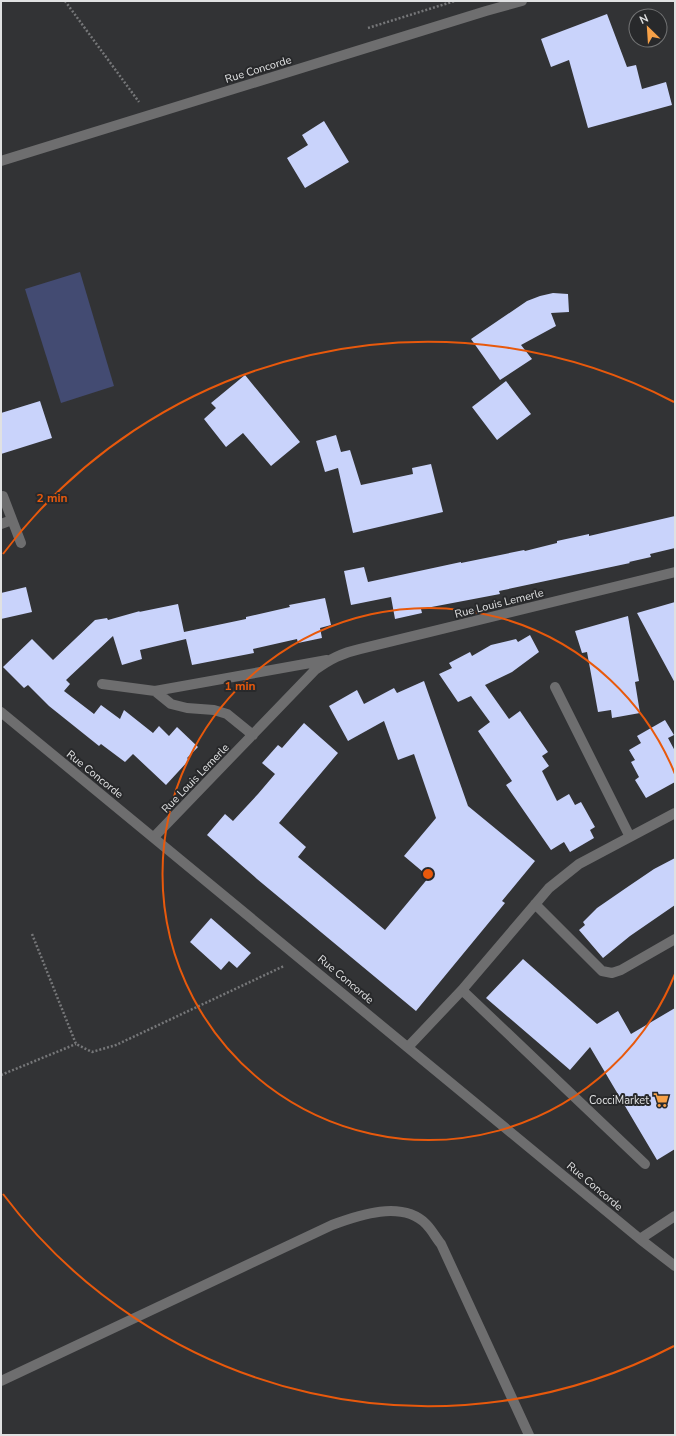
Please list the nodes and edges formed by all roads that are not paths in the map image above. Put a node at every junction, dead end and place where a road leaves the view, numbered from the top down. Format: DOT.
graph roads {
  1 [pos="522,1"];
  2 [pos="1,162"];
  3 [pos="3,496"];
  4 [pos="12,520"];
  5 [pos="1,524"];
  6 [pos="21,543"];
  7 [pos="675,572"];
  8 [pos="329,660"];
  9 [pos="102,684"];
  10 [pos="555,687"];
  11 [pos="156,691"];
  12 [pos="1,712"];
  13 [pos="253,735"];
  14 [pos="675,814"];
  15 [pos="630,837"];
  16 [pos="154,838"];
  17 [pos="535,904"];
  18 [pos="675,939"];
  19 [pos="462,990"];
  20 [pos="408,1047"];
  21 [pos="644,1164"];
  22 [pos="675,1216"];
  23 [pos="640,1239"];
  24 [pos="675,1266"];
  25 [pos="1,1381"];
  26 [pos="529,1435"];
  1 -- 2 [label="street, Rue Concorde"];
  3 -- 4 [label="street"];
  4 -- 5 [label="street"];
  4 -- 6 [label="street"];
  7 -- 8 [label="street, Rue Louis Lemerle"];
  8 -- 11 [label="street, Rue Louis Lemerle"];
  8 -- 13 [label="street, Rue Louis Lemerle"];
  9 -- 11 [label="street, Rue Louis Lemerle"];
  10 -- 15 [label="street"];
  11 -- 13 [label="street"];
  12 -- 16 [label="street, Rue Concorde"];
  13 -- 16 [label="street, Rue Louis Lemerle"];
  14 -- 15 [label="street"];
  15 -- 17 [label="street"];
  16 -- 20 [label="street, Rue Concorde"];
  17 -- 18 [label="street"];
  17 -- 19 [label="street"];
  19 -- 20 [label="street"];
  19 -- 21 [label="street"];
  20 -- 23 [label="street, Rue Concorde"];
  22 -- 23 [label="street"];
  23 -- 24 [label="street, Rue Concorde"];
  25 -- 26 [label="street"];
}
